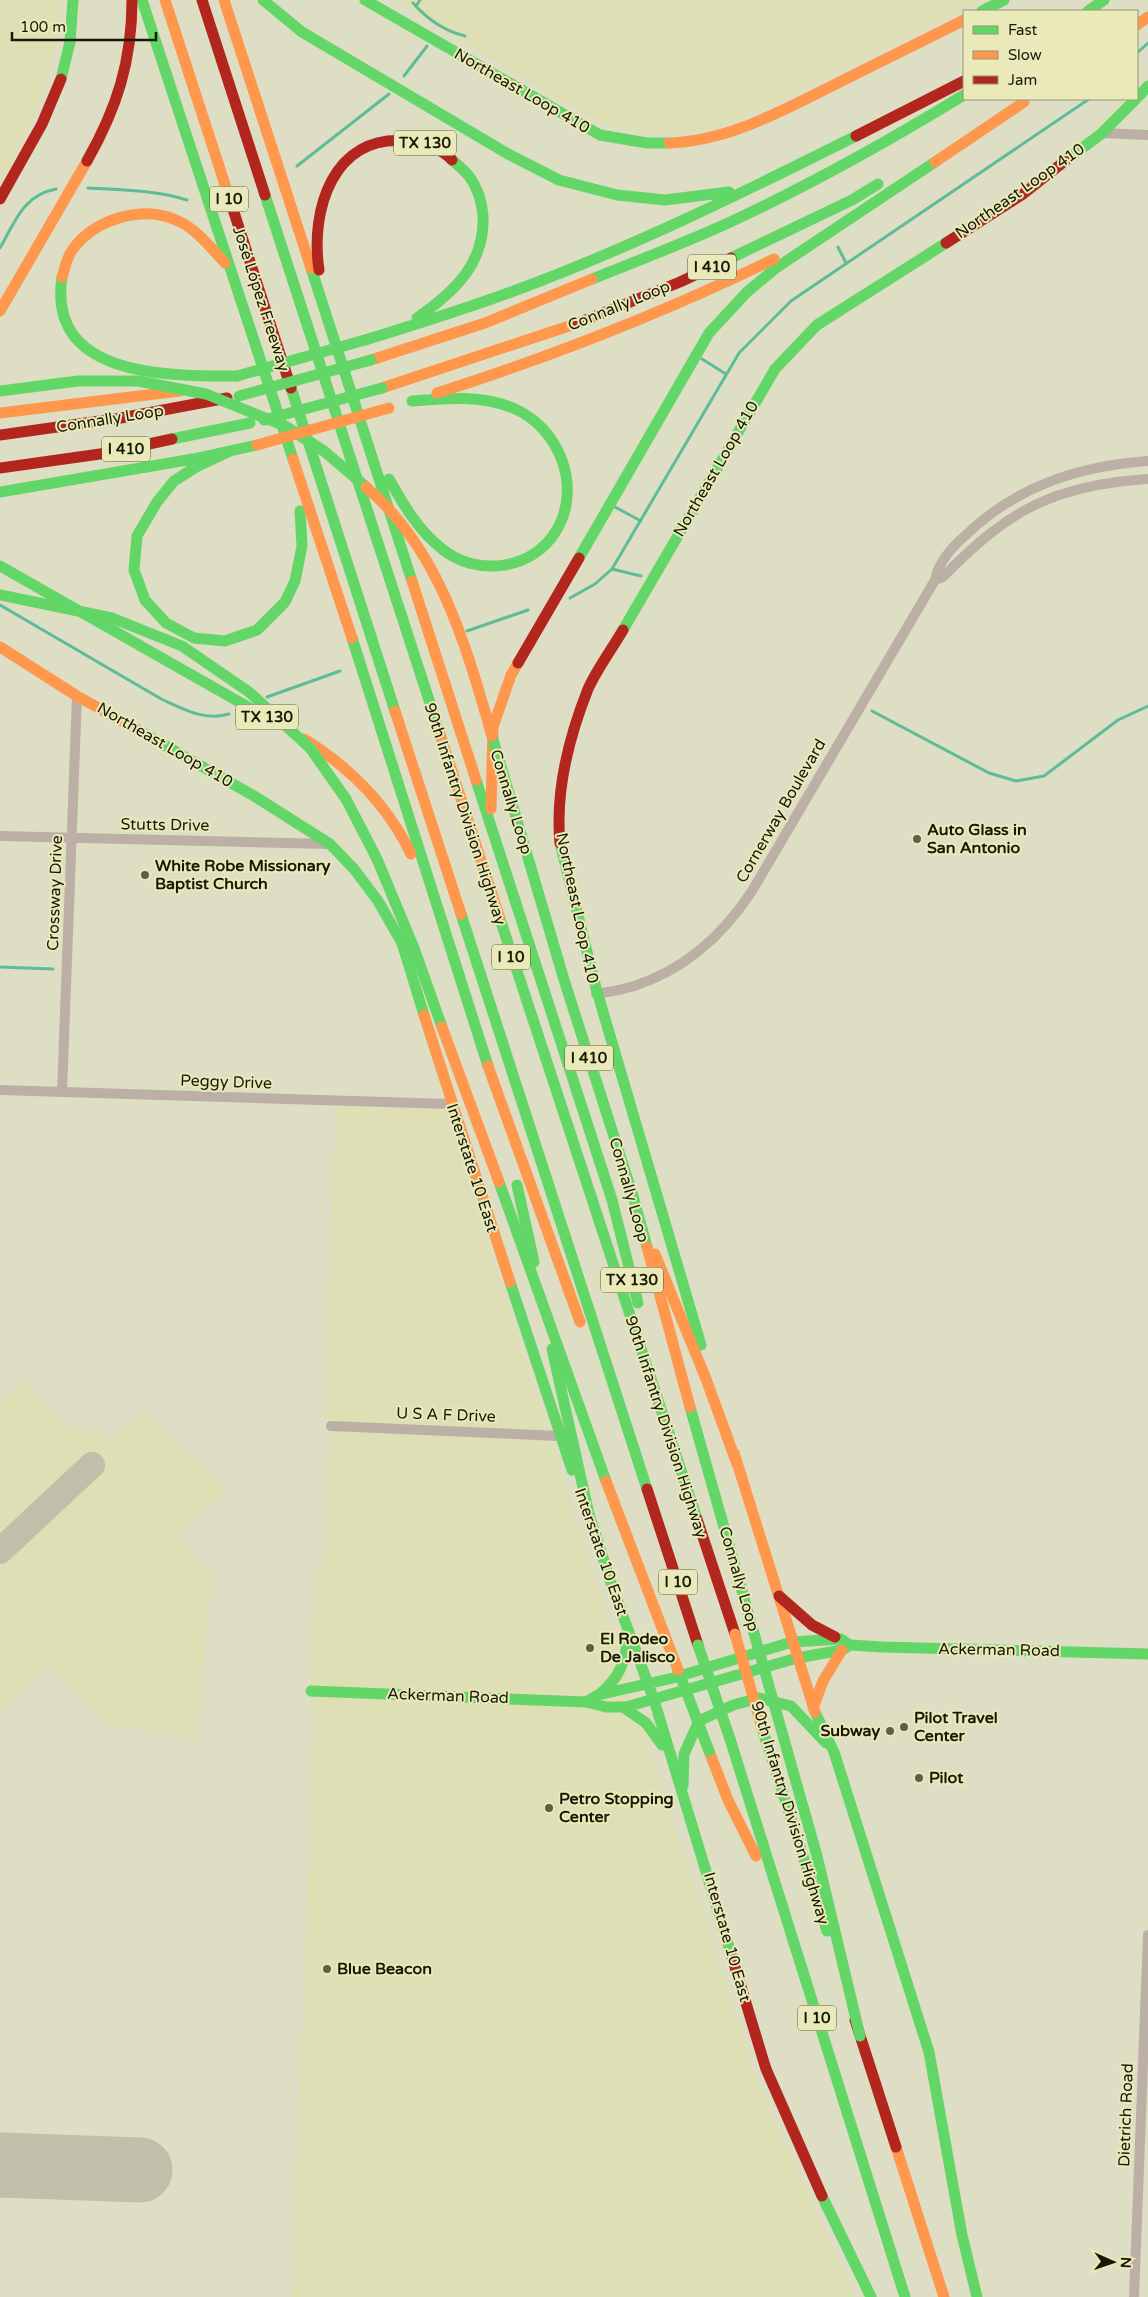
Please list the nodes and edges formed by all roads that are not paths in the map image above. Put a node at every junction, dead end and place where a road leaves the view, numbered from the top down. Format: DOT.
graph roads {
  1 [pos="72,0"];
  2 [pos="132,0"];
  3 [pos="142,0"];
  4 [pos="166,0"];
  5 [pos="202,0"];
  6 [pos="224,0"];
  7 [pos="263,0"];
  8 [pos="366,0"];
  9 [pos="1004,0"];
  10 [pos="1104,0"];
  11 [pos="984,10"];
  12 [pos="1089,10"];
  13 [pos="963,20"];
  14 [pos="963,82"];
  15 [pos="1148,86"];
  16 [pos="1138,96"];
  17 [pos="963,97"];
  18 [pos="1026,100"];
  19 [pos="1134,100"];
  20 [pos="1102,133"];
  21 [pos="1148,135"];
  22 [pos="756,187"];
  23 [pos="0,199"];
  24 [pos="834,229"];
  25 [pos="229,268"];
  26 [pos="0,311"];
  27 [pos="330,326"];
  28 [pos="389,333"];
  29 [pos="237,376"];
  30 [pos="0,391"];
  31 [pos="293,398"];
  32 [pos="412,401"];
  33 [pos="0,413"];
  34 [pos="0,435"];
  35 [pos="368,443"];
  36 [pos="230,451"];
  37 [pos="290,454"];
  38 [pos="1148,462"];
  39 [pos="0,468"];
  40 [pos="1148,479"];
  41 [pos="0,492"];
  42 [pos="0,566"];
  43 [pos="935,580"];
  44 [pos="0,595"];
  45 [pos="0,647"];
  46 [pos="77,696"];
  47 [pos="0,836"];
  48 [pos="72,838"];
  49 [pos="497,843"];
  50 [pos="330,844"];
  51 [pos="450,950"];
  52 [pos="596,994"];
  53 [pos="560,1037"];
  54 [pos="0,1090"];
  55 [pos="495,1090"];
  56 [pos="62,1092"];
  57 [pos="452,1104"];
  58 [pos="331,1426"];
  59 [pos="559,1436"];
  60 [pos="737,1464"];
  61 [pos="657,1520"];
  62 [pos="591,1523"];
  63 [pos="698,1524"];
  64 [pos="778,1594"];
  65 [pos="628,1631"];
  66 [pos="792,1642"];
  67 [pos="844,1645"];
  68 [pos="1148,1654"];
  69 [pos="797,1658"];
  70 [pos="648,1684"];
  71 [pos="311,1691"];
  72 [pos="598,1695"];
  73 [pos="654,1700"];
  74 [pos="586,1702"];
  75 [pos="623,1707"];
  76 [pos="813,1708"];
  77 [pos="834,1752"];
  78 [pos="671,1760"];
  79 [pos="683,1800"];
  80 [pos="782,1908"];
  81 [pos="1148,1935"];
  82 [pos="860,2036"];
  83 [pos="898,2157"];
  84 [pos="871,2297"];
  85 [pos="905,2297"];
  86 [pos="944,2297"];
  87 [pos="951,2297"];
  88 [pos="977,2297"];
  89 [pos="1134,2297"];
  1 -- 23 [label="main road"];
  2 -- 26 [label="main road"];
  3 -- 25 [label="main road"];
  4 -- 31 [label="main road, José López Freeway / I 10"];
  5 -- 63 [label="main road, 90th Infantry Division Highway / I 10"];
  6 -- 27 [label="main road"];
  7 -- 22 [label="main road"];
  8 -- 13 [label="main road, Northeast Loop 410"];
  9 -- 11 [label="main road"];
  10 -- 12 [label="main road"];
  14 -- 22 [label="main road"];
  15 -- 16 [label="main road, Northeast Loop 410"];
  17 -- 34 [label="main road, Connally Loop / I 410, bridge"];
  18 -- 24 [label="main road"];
  18 -- 39 [label="main road, Connally Loop / I 410, bridge"];
  19 -- 20 [label="main road, Northeast Loop 410"];
  20 -- 21 [label="street"];
  20 -- 52 [label="main road, Northeast Loop 410"];
  22 -- 28 [label="main road"];
  24 -- 32 [label="main road"];
  24 -- 49 [label="main road"];
  25 -- 29 [label="main road"];
  25 -- 37 [label="main road"];
  27 -- 28 [label="main road, TX 130"];
  27 -- 35 [label="main road, TX 130"];
  28 -- 29 [label="main road, TX 130, bridge"];
  29 -- 33 [label="main road, TX 130"];
  30 -- 82 [label="main road, Connally Loop / I 410, bridge"];
  31 -- 61 [label="main road, 90th Infantry Division Highway / I 10"];
  32 -- 35 [label="main road"];
  32 -- 36 [label="main road, bridge"];
  35 -- 49 [label="main road, TX 130"];
  36 -- 37 [label="main road"];
  36 -- 41 [label="main road"];
  37 -- 51 [label="main road"];
  38 -- 43 [label="street, Cornerway Boulevard"];
  40 -- 43 [label="street, Cornerway Boulevard"];
  42 -- 51 [label="main road, TX 130"];
  43 -- 52 [label="street, Cornerway Boulevard"];
  44 -- 80 [label="main road, bridge"];
  45 -- 46 [label="main road, Northeast Loop 410"];
  46 -- 48 [label="street, Crossway Drive"];
  46 -- 50 [label="main road, Northeast Loop 410"];
  47 -- 48 [label="street, Stutts Drive"];
  48 -- 50 [label="street, Stutts Drive"];
  48 -- 56 [label="street, Crossway Drive"];
  49 -- 53 [label="main road, TX 130"];
  50 -- 57 [label="main road, Interstate 10 East"];
  51 -- 55 [label="main road, TX 130"];
  52 -- 60 [label="main road"];
  53 -- 60 [label="main road"];
  53 -- 63 [label="main road, TX 130"];
  54 -- 56 [label="street, Peggy Drive"];
  55 -- 61 [label="main road, TX 130"];
  55 -- 62 [label="main road"];
  56 -- 57 [label="street, Peggy Drive"];
  57 -- 59 [label="main road, Interstate 10 East"];
  58 -- 59 [label="street, U S A F Drive"];
  59 -- 62 [label="main road, Interstate 10 East"];
  60 -- 64 [label="main road"];
  61 -- 80 [label="main road, 90th Infantry Division Highway / I 10, bridge"];
  62 -- 65 [label="main road, Interstate 10 East"];
  63 -- 82 [label="main road, 90th Infantry Division Highway / I 10, bridge"];
  64 -- 66 [label="main road"];
  64 -- 67 [label="main road"];
  65 -- 70 [label="main road, Interstate 10 East"];
  65 -- 72 [label="main road"];
  66 -- 67 [label="main road, Ackerman Road"];
  66 -- 69 [label="main road"];
  66 -- 70 [label="main road, Ackerman Road"];
  67 -- 68 [label="main road, Ackerman Road"];
  67 -- 69 [label="main road, Ackerman Road"];
  67 -- 76 [label="main road"];
  69 -- 73 [label="main road, Ackerman Road"];
  69 -- 76 [label="main road"];
  70 -- 72 [label="main road, Ackerman Road"];
  70 -- 73 [label="main road, Interstate 10 East"];
  71 -- 74 [label="main road, Ackerman Road"];
  72 -- 74 [label="main road, Ackerman Road"];
  73 -- 75 [label="main road, Ackerman Road"];
  73 -- 78 [label="main road, Interstate 10 East"];
  74 -- 75 [label="main road, Ackerman Road"];
  75 -- 78 [label="main road"];
  76 -- 77 [label="main road"];
  77 -- 79 [label="main road"];
  77 -- 88 [label="main road"];
  78 -- 79 [label="main road, Interstate 10 East"];
  79 -- 84 [label="main road, Interstate 10 East"];
  80 -- 85 [label="main road, 90th Infantry Division Highway / I 10"];
  81 -- 89 [label="street, Dietrich Road"];
  82 -- 83 [label="main road, 90th Infantry Division Highway / I 10"];
  83 -- 86 [label="main road, 90th Infantry Division Highway / I 10"];
  83 -- 87 [label="main road"];
}
